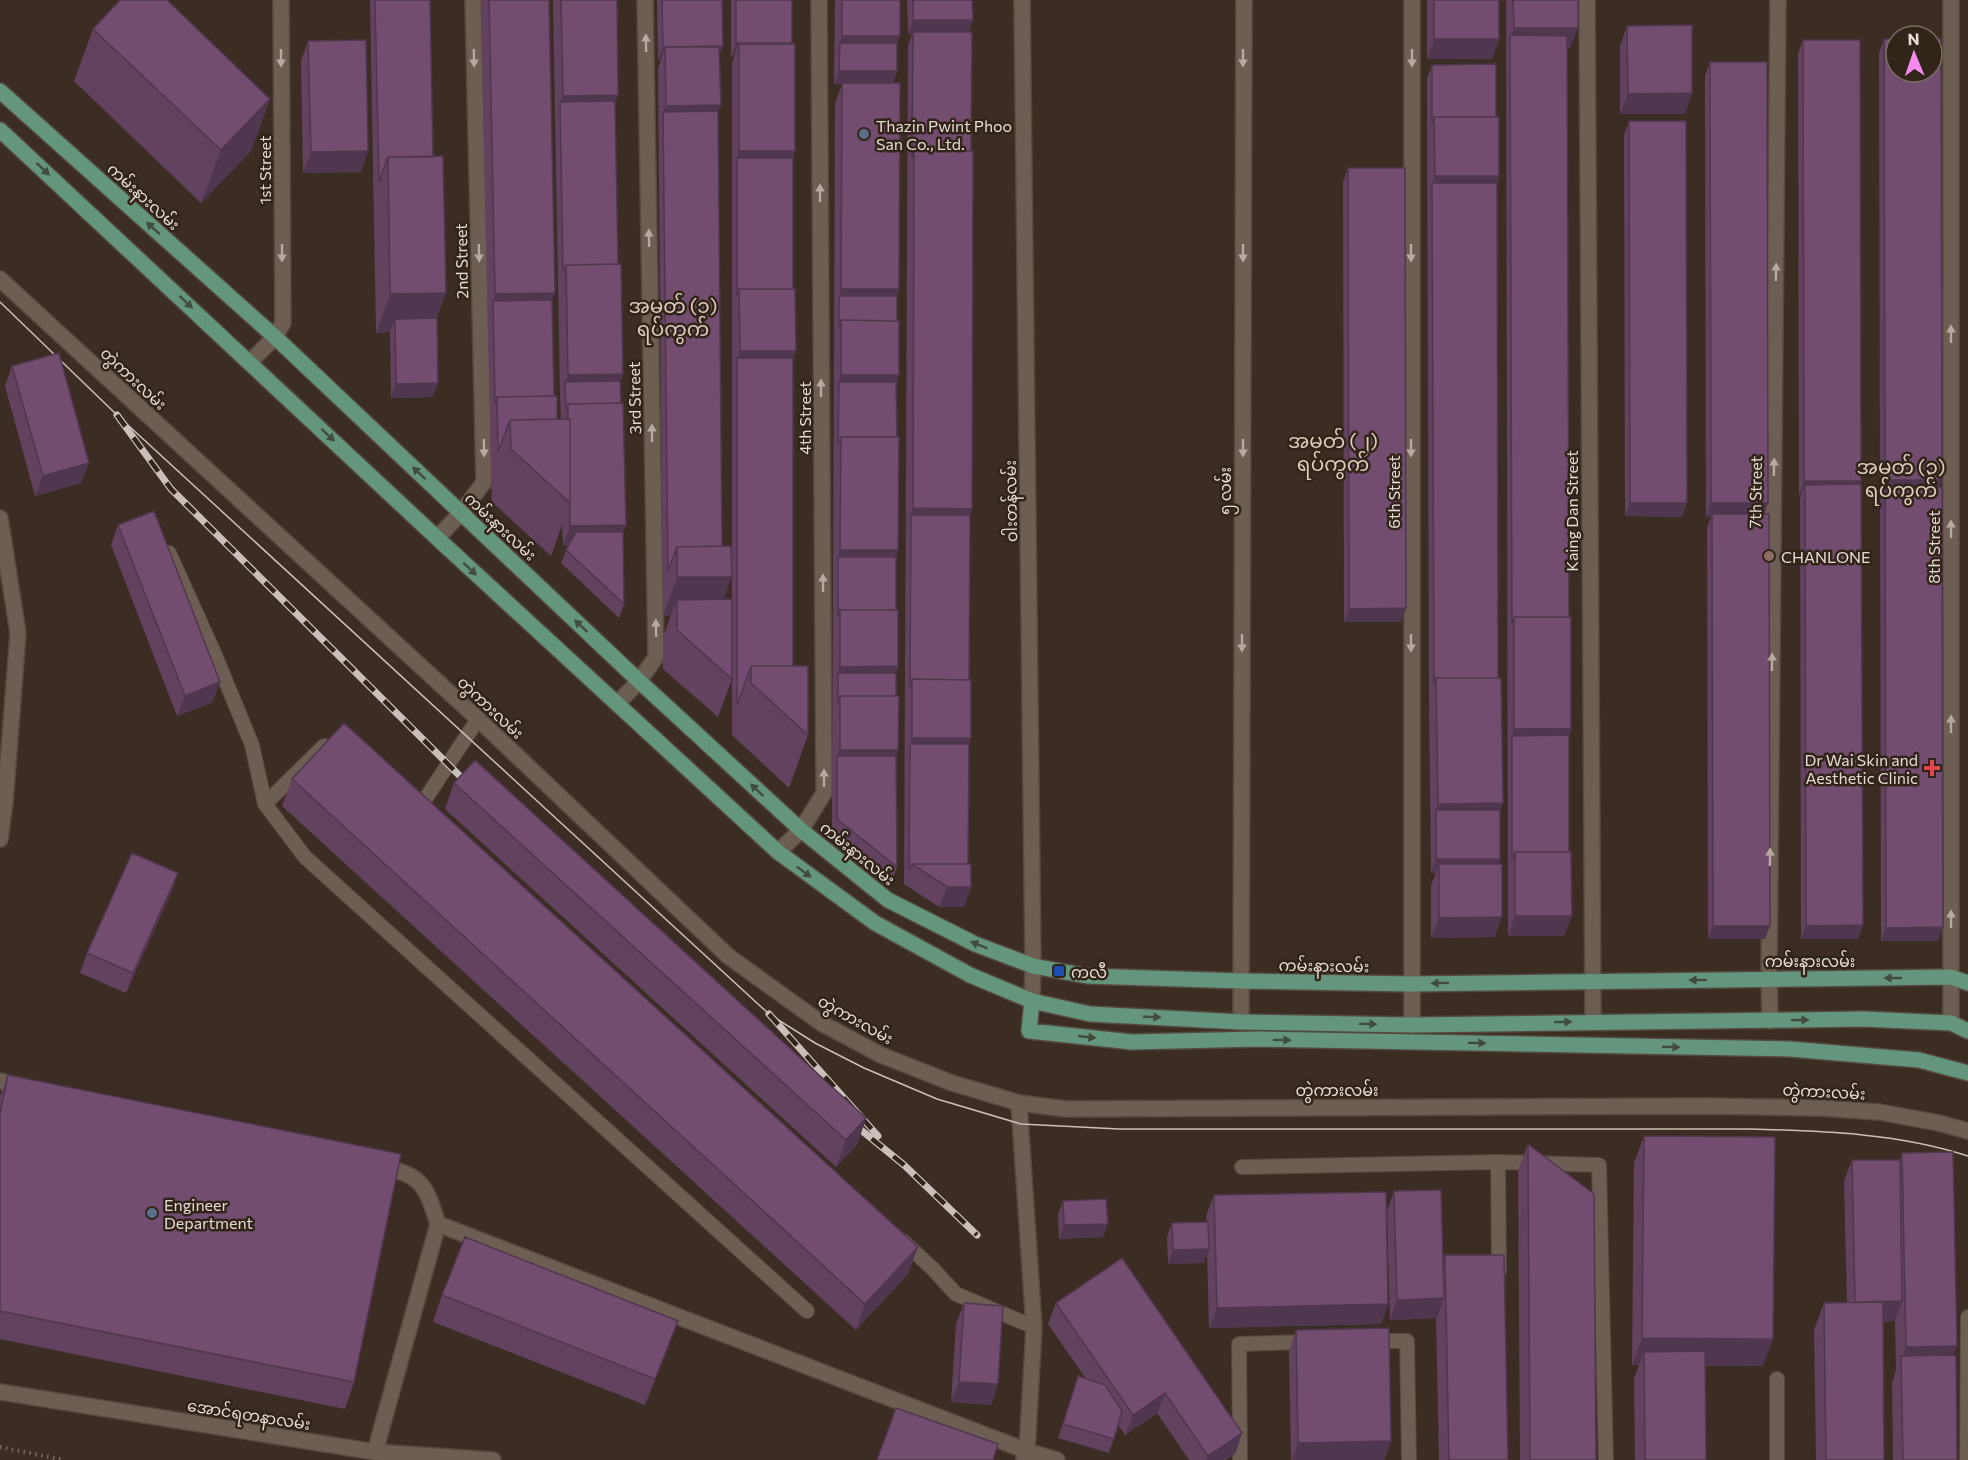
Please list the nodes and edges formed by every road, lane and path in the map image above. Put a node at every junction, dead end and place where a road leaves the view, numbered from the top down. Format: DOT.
graph roads {
  1 [pos="281,0"];
  2 [pos="473,0"];
  3 [pos="645,0"];
  4 [pos="819,0"];
  5 [pos="1022,0"];
  6 [pos="1244,0"];
  7 [pos="1412,0"];
  8 [pos="1587,0"];
  9 [pos="1778,0"];
  10 [pos="1951,0"];
  11 [pos="0,92"];
  12 [pos="0,130"];
  13 [pos="0,279"];
  14 [pos="275,337"];
  15 [pos="250,362"];
  16 [pos="461,513"];
  17 [pos="0,518"];
  18 [pos="437,538"];
  19 [pos="164,542"];
  20 [pos="639,681"];
  21 [pos="617,704"];
  22 [pos="478,719"];
  23 [pos="337,742"];
  24 [pos="2,802"];
  25 [pos="266,804"];
  26 [pos="422,804"];
  27 [pos="801,830"];
  28 [pos="0,839"];
  29 [pos="778,852"];
  30 [pos="1034,966"];
  31 [pos="1951,977"];
  32 [pos="1769,978"];
  33 [pos="1968,978"];
  34 [pos="1241,981"];
  35 [pos="1592,982"];
  36 [pos="1968,983"];
  37 [pos="1411,984"];
  38 [pos="1032,1001"];
  39 [pos="1968,1020"];
  40 [pos="1770,1021"];
  41 [pos="1242,1022"];
  42 [pos="1593,1022"];
  43 [pos="1951,1023"];
  44 [pos="1412,1025"];
  45 [pos="1968,1031"];
  46 [pos="1968,1073"];
  47 [pos="0,1081"];
  48 [pos="34,1089"];
  49 [pos="1019,1103"];
  50 [pos="1968,1131"];
  51 [pos="1498,1162"];
  52 [pos="366,1163"];
  53 [pos="1242,1167"];
  54 [pos="438,1224"];
  55 [pos="897,1236"];
  56 [pos="1500,1281"];
  57 [pos="807,1311"];
  58 [pos="1968,1317"];
  59 [pos="1034,1327"];
  60 [pos="1362,1341"];
  61 [pos="1317,1342"];
  62 [pos="1777,1379"];
  63 [pos="0,1392"];
  64 [pos="0,1447"];
  65 [pos="375,1452"];
  66 [pos="1026,1455"];
  67 [pos="64,1460"];
  68 [pos="494,1460"];
  69 [pos="1057,1460"];
  70 [pos="1240,1460"];
  71 [pos="1409,1460"];
  72 [pos="1606,1460"];
  73 [pos="1777,1460"];
  74 [pos="1967,1460"];
  1 -- 14 [label="street, 1st Street, one-way"];
  2 -- 16 [label="street, 2nd Street, one-way"];
  20 -- 3 [label="street, 3rd Street, one-way"];
  27 -- 4 [label="street, 4th Street, one-way"];
  5 -- 30 [label="street, ဝါးတန်လမ်း"];
  6 -- 34 [label="street, ၅ လမ်း, one-way"];
  7 -- 37 [label="street, 6th Street, one-way"];
  8 -- 35 [label="street, Kaing Dan Street"];
  32 -- 9 [label="street, 7th Street, one-way"];
  31 -- 10 [label="street, 8th Street, one-way"];
  14 -- 11 [label="main road, ကမ်းနားလမ်း, one-way"];
  12 -- 15 [label="main road, one-way"];
  13 -- 22 [label="street, တွဲကားလမ်း"];
  14 -- 15 [label="street"];
  16 -- 14 [label="main road, ကမ်းနားလမ်း, one-way"];
  15 -- 18 [label="main road, one-way"];
  16 -- 18 [label="street, 2nd Street"];
  20 -- 16 [label="main road, ကမ်းနားလမ်း, one-way"];
  17 -- 24 [label="street"];
  18 -- 21 [label="main road, one-way"];
  19 -- 25 [label="lane"];
  20 -- 21 [label="street, 3rd Street"];
  27 -- 20 [label="main road, ကမ်းနားလမ်း, one-way"];
  21 -- 29 [label="main road"];
  22 -- 26 [label="lane"];
  22 -- 49 [label="street, တွဲကားလမ်း"];
  23 -- 25 [label="lane"];
  24 -- 28 [label="street"];
  25 -- 57 [label="lane"];
  27 -- 29 [label="street, 4th Street"];
  30 -- 27 [label="main road, ကမ်းနားလမ်း, one-way"];
  29 -- 38 [label="main road, one-way"];
  30 -- 34 [label="main road, ကမ်းနားလမ်း"];
  30 -- 38 [label="street, ဝါးတန်လမ်း"];
  31 -- 32 [label="main road, ကမ်းနားလမ်း, one-way"];
  31 -- 33 [label="main road"];
  31 -- 36 [label="main road, ကမ်းနားလမ်း"];
  31 -- 43 [label="street, 8th Street"];
  32 -- 35 [label="main road, ကမ်းနားလမ်း, one-way"];
  32 -- 40 [label="street, 7th Street"];
  34 -- 37 [label="main road, ကမ်းနားလမ်း"];
  34 -- 41 [label="street, ၅ လမ်း"];
  35 -- 37 [label="main road, ကမ်းနားလမ်း, one-way"];
  35 -- 42 [label="street, Kaing Dan Street"];
  37 -- 44 [label="street, 6th Street"];
  38 -- 41 [label="main road, one-way"];
  38 -- 46 [label="main road, one-way"];
  39 -- 43 [label="main road"];
  40 -- 42 [label="main road"];
  40 -- 43 [label="main road, one-way"];
  41 -- 44 [label="main road, one-way"];
  44 -- 42 [label="main road, one-way"];
  43 -- 45 [label="main road"];
  47 -- 48 [label="street"];
  49 -- 50 [label="street, တွဲကားလမ်း"];
  49 -- 59 [label="street"];
  51 -- 53 [label="lane"];
  51 -- 56 [label="lane"];
  51 -- 72 [label="lane"];
  52 -- 54 [label="street"];
  54 -- 65 [label="street"];
  54 -- 66 [label="street"];
  55 -- 59 [label="lane"];
  58 -- 74 [label="lane"];
  59 -- 66 [label="street"];
  60 -- 71 [label="lane"];
  61 -- 70 [label="lane"];
  62 -- 73 [label="lane"];
  63 -- 65 [label="street, အောင်ရတနာလမ်း"];
  64 -- 67 [label="path"];
  65 -- 68 [label="street, အောင်ရတနာလမ်း"];
  66 -- 69 [label="street"];
}
